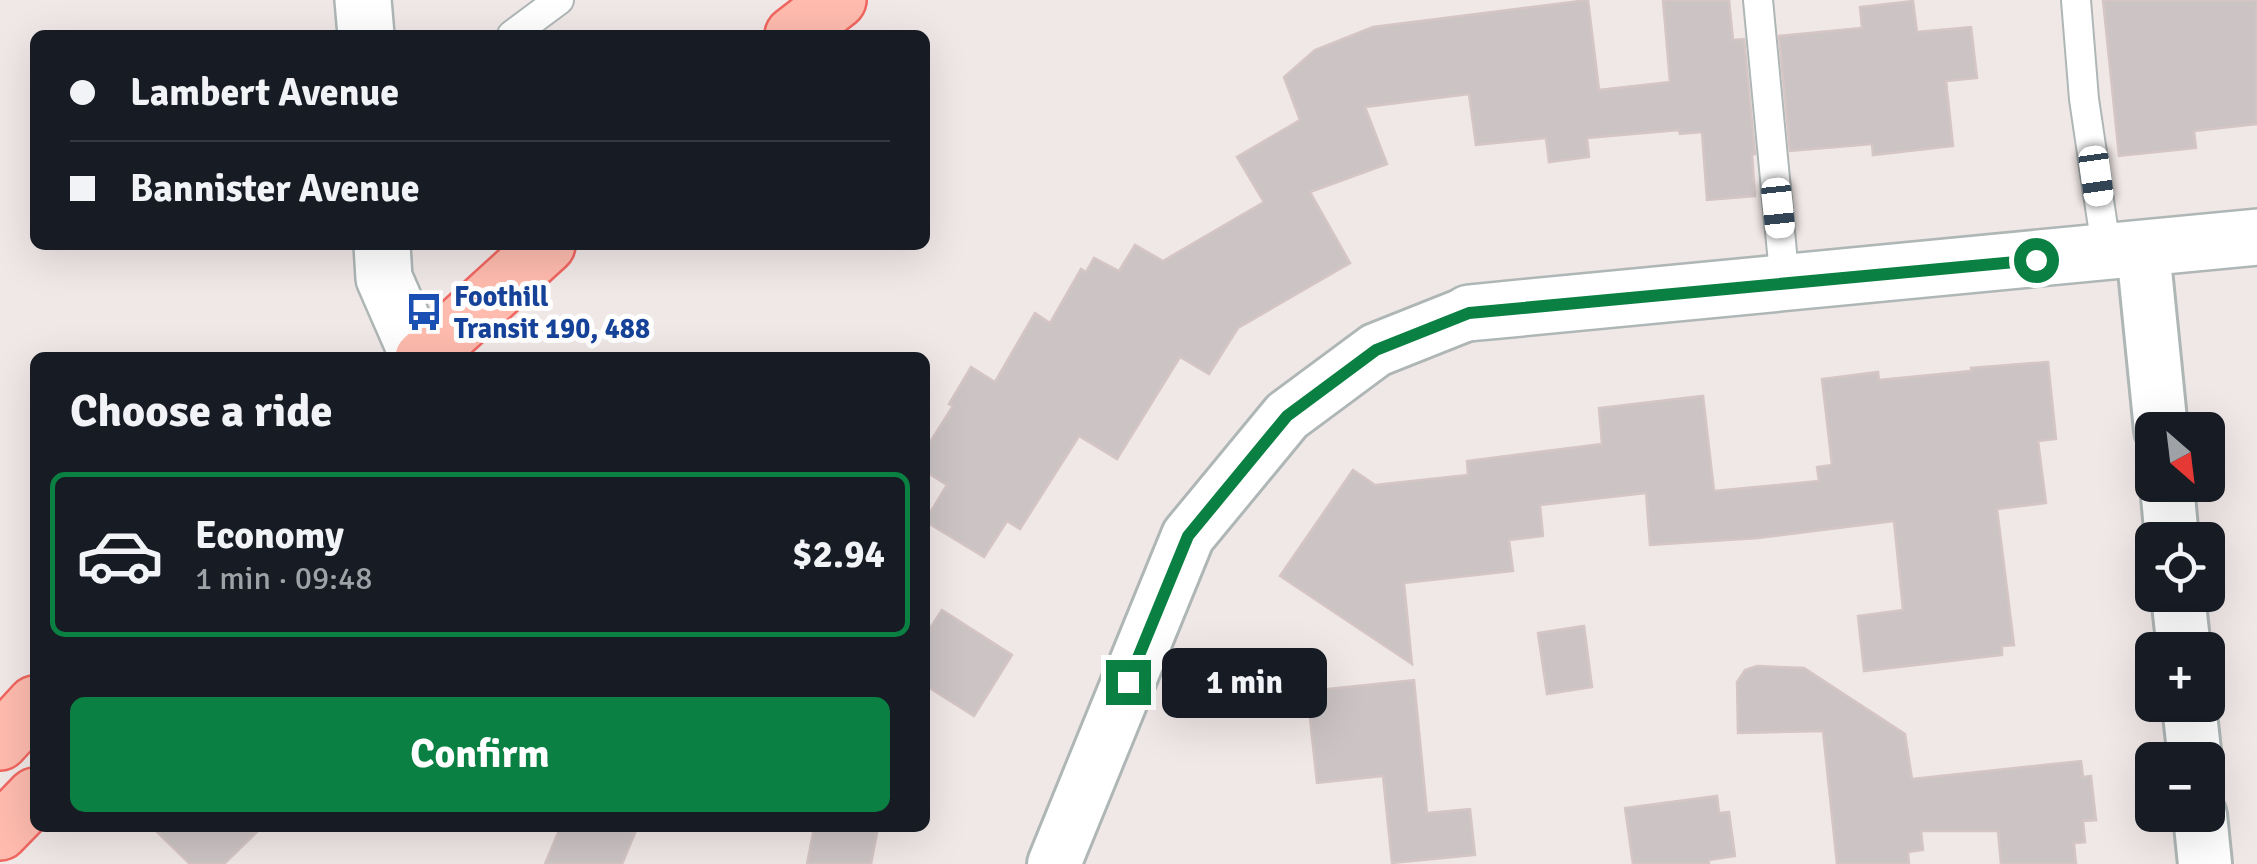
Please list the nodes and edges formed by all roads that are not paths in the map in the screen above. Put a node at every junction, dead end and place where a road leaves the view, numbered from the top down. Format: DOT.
graph roads {
  1 [pos="363,0"];
  2 [pos="559,0"];
  3 [pos="838,0"];
  4 [pos="1758,0"];
  5 [pos="2076,0"];
  6 [pos="366,30"];
  7 [pos="519,30"];
  8 [pos="799,30"];
  9 [pos="2257,238"];
  10 [pos="382,250"];
  11 [pos="541,250"];
  12 [pos="2125,252"];
  13 [pos="1785,284"];
  14 [pos="1469,313"];
  15 [pos="418,352"];
  16 [pos="428,352"];
  17 [pos="2158,412"];
  18 [pos="30,709"];
  19 [pos="0,742"];
  20 [pos="30,801"];
  21 [pos="0,832"];
  22 [pos="2202,832"];
  23 [pos="1054,864"];
  24 [pos="2205,864"];
  1 -- 6 [label="street"];
  2 -- 7 [label="lane"];
  3 -- 8 [label="main road"];
  4 -- 13 [label="lane"];
  5 -- 12 [label="lane"];
  9 -- 12 [label="street"];
  10 -- 15 [label="street"];
  11 -- 16 [label="main road"];
  12 -- 13 [label="street"];
  12 -- 17 [label="street"];
  13 -- 14 [label="street"];
  14 -- 23 [label="street"];
  18 -- 19 [label="main road"];
  20 -- 21 [label="main road"];
  22 -- 24 [label="street"];
}
